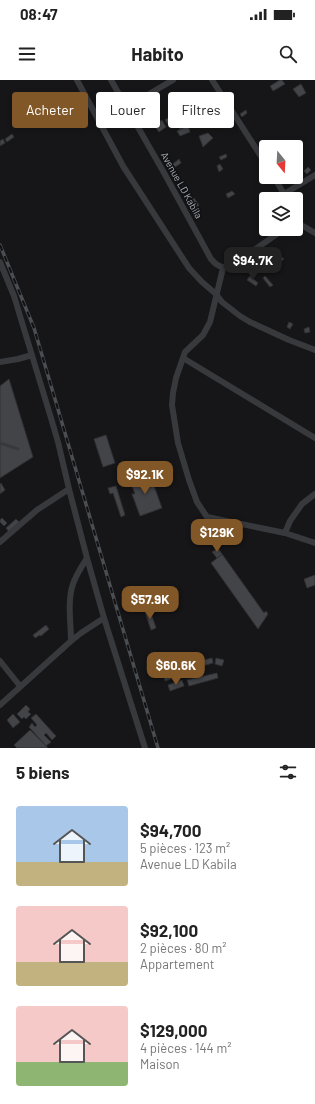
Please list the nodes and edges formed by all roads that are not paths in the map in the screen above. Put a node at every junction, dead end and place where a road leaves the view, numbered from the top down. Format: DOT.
graph roads {
  1 [pos="77,80"];
  2 [pos="111,80"];
  3 [pos="173,80"];
  4 [pos="212,80"];
  5 [pos="118,92"];
  6 [pos="153,92"];
  7 [pos="96,116"];
  8 [pos="103,128"];
  9 [pos="138,128"];
  10 [pos="259,153"];
  11 [pos="315,175"];
  12 [pos="292,192"];
  13 [pos="303,226"];
  14 [pos="315,233"];
  15 [pos="274,236"];
  16 [pos="0,262"];
  17 [pos="223,268"];
  18 [pos="216,294"];
  19 [pos="315,350"];
  20 [pos="32,355"];
  21 [pos="183,358"];
  22 [pos="0,362"];
  23 [pos="315,438"];
  24 [pos="0,443"];
  25 [pos="18,449"];
  26 [pos="69,489"];
  27 [pos="315,494"];
  28 [pos="285,533"];
  29 [pos="0,542"];
  30 [pos="315,543"];
  31 [pos="87,558"];
  32 [pos="104,618"];
  33 [pos="71,641"];
  34 [pos="0,661"];
  35 [pos="20,686"];
  36 [pos="0,705"];
  37 [pos="145,748"];
  1 -- 7 [label="street"];
  2 -- 5 [label="street, Avenue LD Kabila"];
  3 -- 6 [label="street"];
  4 -- 10 [label="street"];
  8 -- 18 [label="street"];
  9 -- 17 [label="street, Avenue LD Kabila"];
  11 -- 12 [label="street"];
  13 -- 14 [label="street"];
  15 -- 17 [label="street"];
  16 -- 20 [label="street"];
  17 -- 18 [label="street"];
  18 -- 19 [label="street"];
  18 -- 21 [label="street"];
  20 -- 22 [label="street"];
  20 -- 26 [label="street"];
  21 -- 23 [label="street"];
  21 -- 28 [label="street"];
  24 -- 25 [label="lane"];
  26 -- 29 [label="street"];
  26 -- 31 [label="street"];
  27 -- 28 [label="street"];
  28 -- 30 [label="street"];
  31 -- 32 [label="street"];
  31 -- 33 [label="street"];
  32 -- 33 [label="street"];
  32 -- 37 [label="street"];
  33 -- 35 [label="street"];
  34 -- 35 [label="street"];
  35 -- 36 [label="street"];
}
